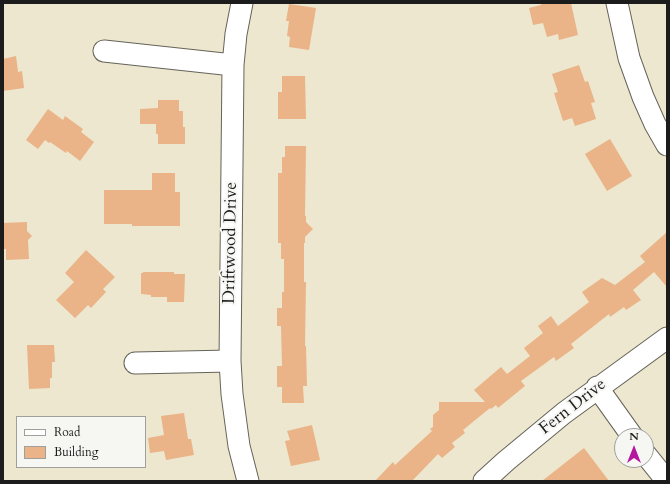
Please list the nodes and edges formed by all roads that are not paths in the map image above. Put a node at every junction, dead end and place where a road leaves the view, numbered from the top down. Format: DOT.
graph roads {
  1 [pos="242,3"];
  2 [pos="617,3"];
  3 [pos="104,51"];
  4 [pos="233,66"];
  5 [pos="667,145"];
  6 [pos="667,338"];
  7 [pos="230,361"];
  8 [pos="135,364"];
  9 [pos="597,387"];
  10 [pos="626,428"];
  11 [pos="654,465"];
  12 [pos="248,481"];
  13 [pos="484,481"];
  14 [pos="667,481"];
  1 -- 4 [label="street, Driftwood Drive"];
  2 -- 5 [label="street"];
  3 -- 4 [label="street"];
  4 -- 7 [label="street, Driftwood Drive"];
  6 -- 9 [label="street, Fern Drive"];
  7 -- 8 [label="street"];
  7 -- 12 [label="street, Driftwood Drive"];
  9 -- 10 [label="street"];
  9 -- 13 [label="street, Fern Drive"];
  11 -- 14 [label="street"];
}
